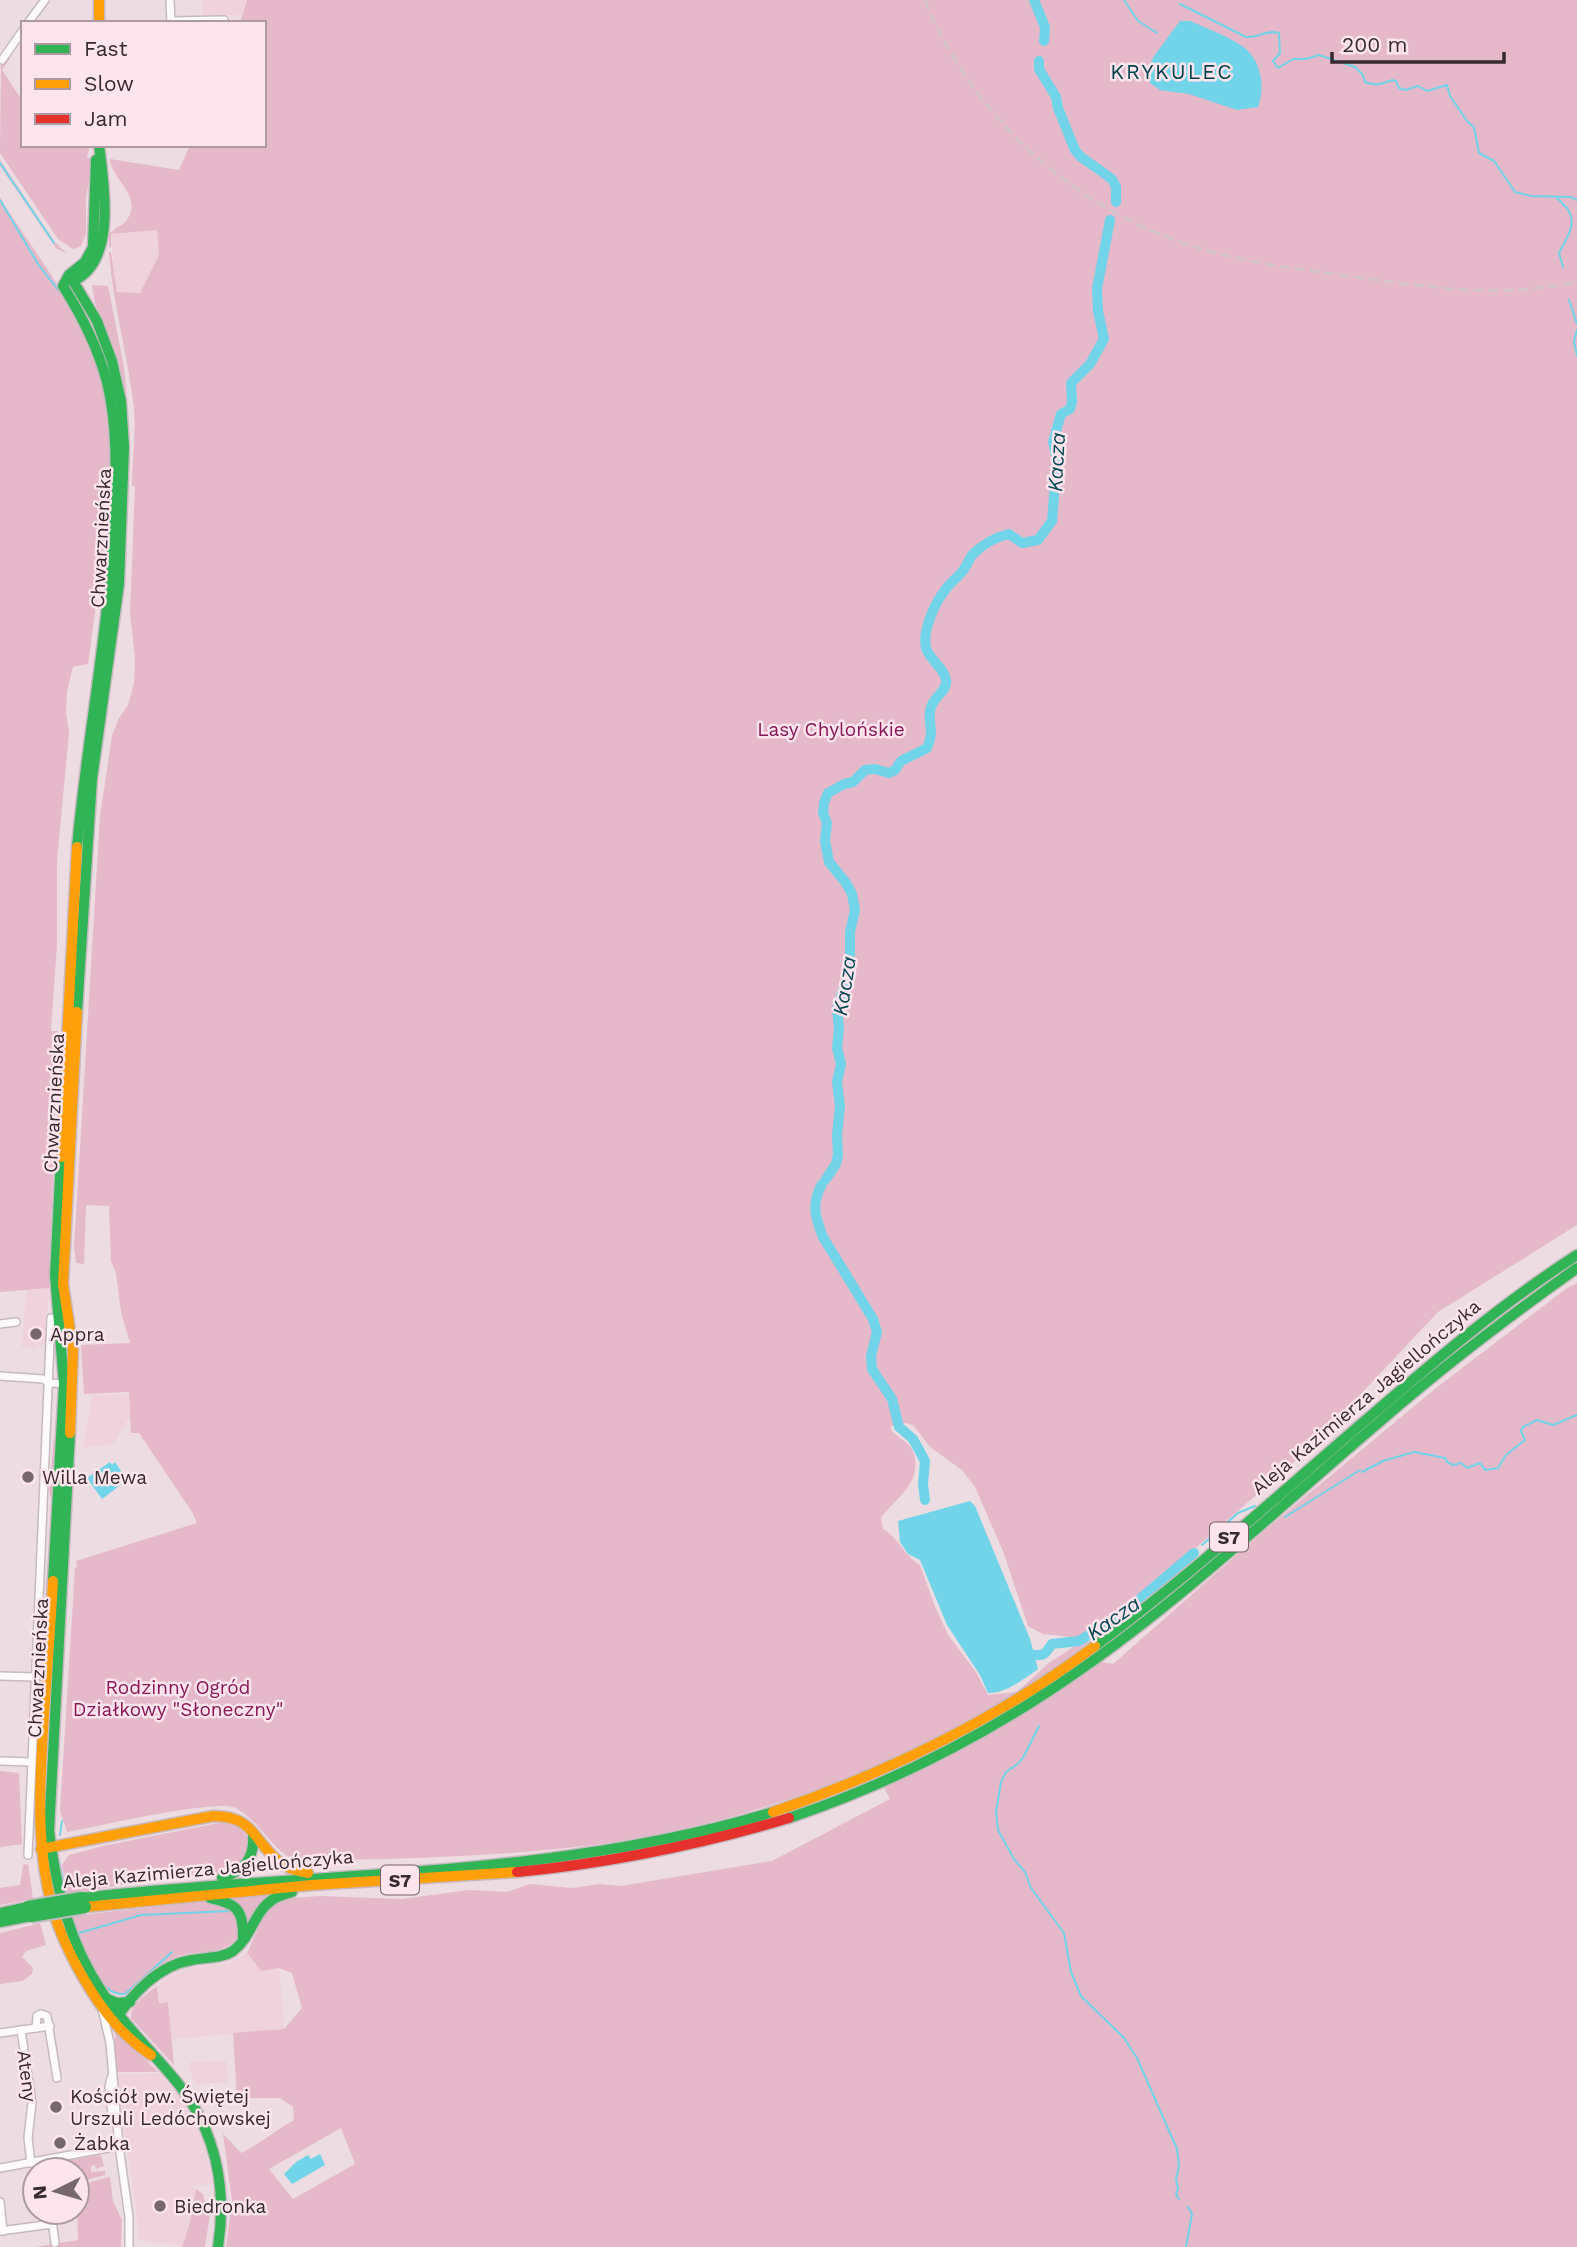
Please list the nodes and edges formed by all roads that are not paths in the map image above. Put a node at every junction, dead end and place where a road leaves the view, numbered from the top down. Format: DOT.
graph roads {
  1 [pos="45,0"];
  2 [pos="99,0"];
  3 [pos="170,0"];
  4 [pos="224,20"];
  5 [pos="29,21"];
  6 [pos="99,21"];
  7 [pos="171,21"];
  8 [pos="198,21"];
  9 [pos="21,33"];
  10 [pos="2,60"];
  11 [pos="98,147"];
  12 [pos="1577,1255"];
  13 [pos="1577,1268"];
  14 [pos="51,1318"];
  15 [pos="16,1322"];
  16 [pos="0,1324"];
  17 [pos="0,1376"];
  18 [pos="50,1383"];
  19 [pos="69,1384"];
  20 [pos="0,1676"];
  21 [pos="35,1677"];
  22 [pos="0,1761"];
  23 [pos="32,1762"];
  24 [pos="253,1832"];
  25 [pos="46,1849"];
  26 [pos="28,1855"];
  27 [pos="322,1876"];
  28 [pos="312,1885"];
  29 [pos="198,1890"];
  30 [pos="29,1912"];
  31 [pos="0,1913"];
  32 [pos="0,1922"];
  33 [pos="243,1938"];
  34 [pos="104,2002"];
  35 [pos="130,2002"];
  36 [pos="116,2018"];
  37 [pos="50,2026"];
  38 [pos="36,2028"];
  39 [pos="21,2030"];
  40 [pos="0,2033"];
  41 [pos="110,2043"];
  42 [pos="57,2078"];
  43 [pos="119,2146"];
  44 [pos="30,2156"];
  45 [pos="67,2156"];
  46 [pos="21,2165"];
  47 [pos="0,2168"];
  48 [pos="0,2202"];
  49 [pos="38,2226"];
  50 [pos="52,2226"];
  51 [pos="2,2231"];
  52 [pos="55,2243"];
  53 [pos="129,2247"];
  54 [pos="218,2247"];
  1 -- 5 [label="street"];
  2 -- 6 [label="main road"];
  3 -- 7 [label="street"];
  4 -- 8 [label="street"];
  9 -- 10 [label="street"];
  11 -- 19 [label="main road, Chwarznieńska"];
  12 -- 27 [label="main road, Aleja Kazimierza Jagiellończyka / S7"];
  13 -- 28 [label="main road, Aleja Kazimierza Jagiellończyka / S7"];
  14 -- 18 [label="street, Chwarznieńska"];
  15 -- 16 [label="street"];
  17 -- 18 [label="street"];
  18 -- 19 [label="street"];
  18 -- 21 [label="street, Chwarznieńska"];
  19 -- 25 [label="main road, Chwarznieńska"];
  20 -- 21 [label="street"];
  21 -- 23 [label="street, Chwarznieńska"];
  22 -- 23 [label="street"];
  23 -- 26 [label="street, Chwarznieńska"];
  24 -- 25 [label="main road"];
  24 -- 27 [label="main road"];
  24 -- 29 [label="main road"];
  25 -- 34 [label="main road, Chwarznieńska"];
  27 -- 29 [label="main road, Aleja Kazimierza Jagiellończyka / S7"];
  28 -- 29 [label="main road, Aleja Kazimierza Jagiellończyka / S7"];
  28 -- 33 [label="main road"];
  29 -- 30 [label="main road, Aleja Kazimierza Jagiellończyka / S7, bridge"];
  29 -- 33 [label="main road"];
  30 -- 31 [label="main road, Aleja Kazimierza Jagiellończyka / S7"];
  30 -- 32 [label="main road, Aleja Kazimierza Jagiellończyka / S7"];
  33 -- 35 [label="main road"];
  34 -- 35 [label="main road"];
  34 -- 36 [label="main road, Chwarznieńska"];
  34 -- 41 [label="street, Chwarznieńska"];
  35 -- 36 [label="main road"];
  36 -- 41 [label="street, Chwarznieńska"];
  36 -- 54 [label="main road, Chwarznieńska"];
  37 -- 38 [label="street"];
  37 -- 38 [label="street"];
  37 -- 42 [label="street"];
  38 -- 39 [label="street"];
  39 -- 40 [label="street"];
  39 -- 44 [label="street, Ateny"];
  41 -- 43 [label="street, Chwarznieńska"];
  43 -- 45 [label="street"];
  43 -- 53 [label="street, Chwarznieńska"];
  46 -- 47 [label="street"];
  48 -- 51 [label="street"];
  49 -- 51 [label="street"];
  50 -- 52 [label="street"];
}
